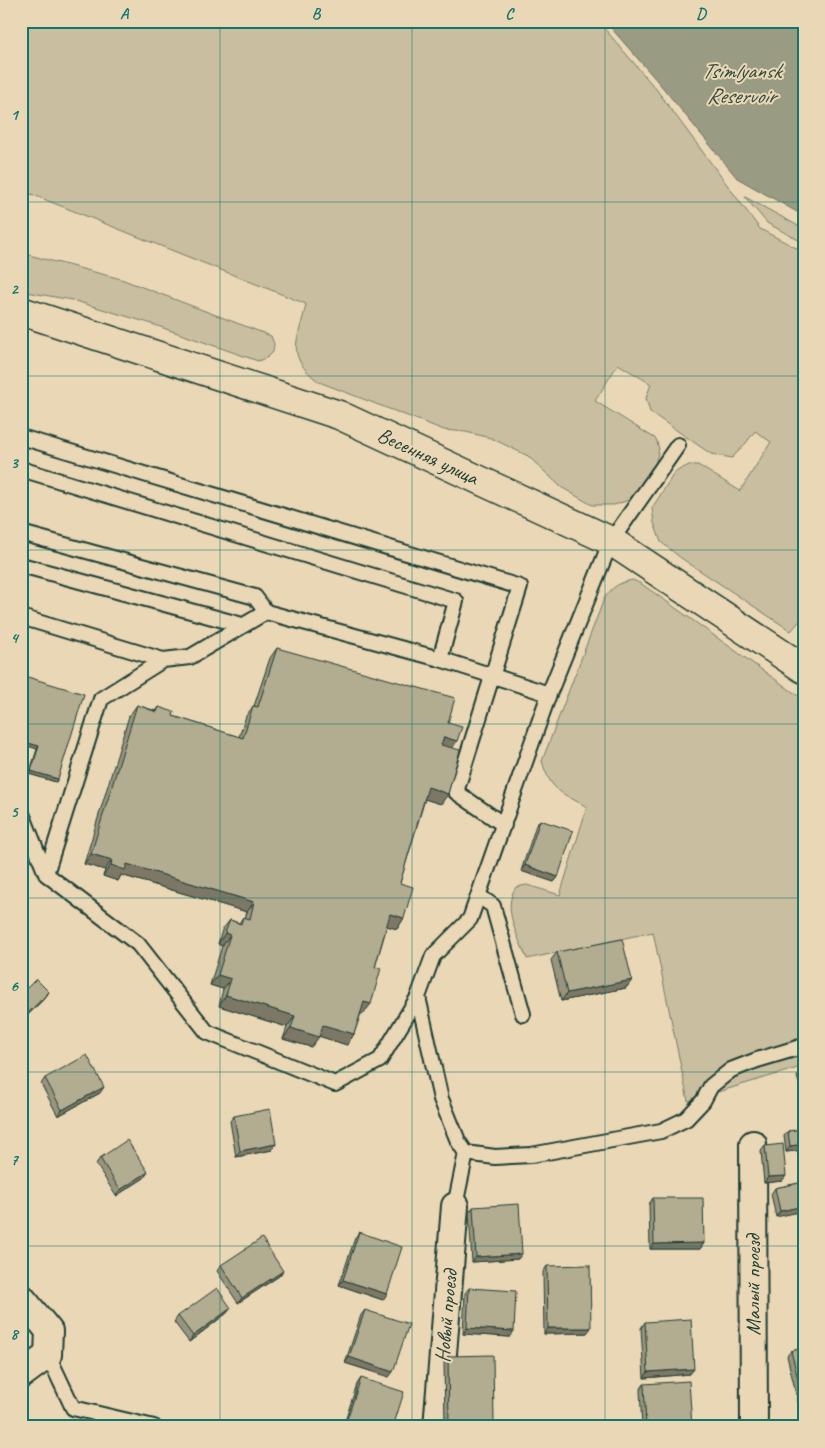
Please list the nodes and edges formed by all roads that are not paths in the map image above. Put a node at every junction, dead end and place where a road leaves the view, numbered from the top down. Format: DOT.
graph roads {
  1 [pos="22,313"];
  2 [pos="21,438"];
  3 [pos="678,446"];
  4 [pos="21,470"];
  5 [pos="21,533"];
  6 [pos="611,541"];
  7 [pos="21,565"];
  8 [pos="266,612"];
  9 [pos="21,617"];
  10 [pos="242,626"];
  11 [pos="440,659"];
  12 [pos="163,660"];
  13 [pos="804,669"];
  14 [pos="492,676"];
  15 [pos="549,694"];
  16 [pos="21,811"];
  17 [pos="504,826"];
  18 [pos="46,874"];
  19 [pos="479,896"];
  20 [pos="418,997"];
  21 [pos="523,1014"];
  22 [pos="398,1031"];
  23 [pos="427,1038"];
  24 [pos="804,1046"];
  25 [pos="753,1144"];
  26 [pos="466,1153"];
  27 [pos="455,1206"];
  28 [pos="21,1297"];
  29 [pos="48,1355"];
  30 [pos="21,1375"];
  31 [pos="108,1421"];
  32 [pos="154,1427"];
  33 [pos="437,1427"];
  34 [pos="754,1427"];
  1 -- 6 [label="street, Весенняя улица"];
  2 -- 14 [label="lane"];
  3 -- 6 [label="lane"];
  4 -- 11 [label="lane"];
  5 -- 8 [label="lane"];
  6 -- 13 [label="street, Весенняя улица"];
  6 -- 15 [label="lane"];
  7 -- 10 [label="lane"];
  8 -- 10 [label="lane"];
  8 -- 11 [label="lane"];
  9 -- 12 [label="lane"];
  10 -- 12 [label="lane"];
  11 -- 14 [label="lane"];
  12 -- 18 [label="lane"];
  14 -- 15 [label="lane"];
  14 -- 17 [label="lane"];
  15 -- 17 [label="lane"];
  16 -- 18 [label="lane"];
  17 -- 19 [label="lane"];
  18 -- 22 [label="lane"];
  19 -- 20 [label="lane"];
  19 -- 21 [label="lane"];
  20 -- 22 [label="lane"];
  20 -- 23 [label="lane"];
  22 -- 23 [label="lane"];
  23 -- 26 [label="lane"];
  24 -- 26 [label="lane"];
  25 -- 34 [label="street, Малый проезд"];
  26 -- 27 [label="lane"];
  27 -- 33 [label="street, Новый проезд"];
  28 -- 29 [label="street"];
  29 -- 30 [label="street"];
  29 -- 31 [label="lane"];
  31 -- 32 [label="lane"];
}
